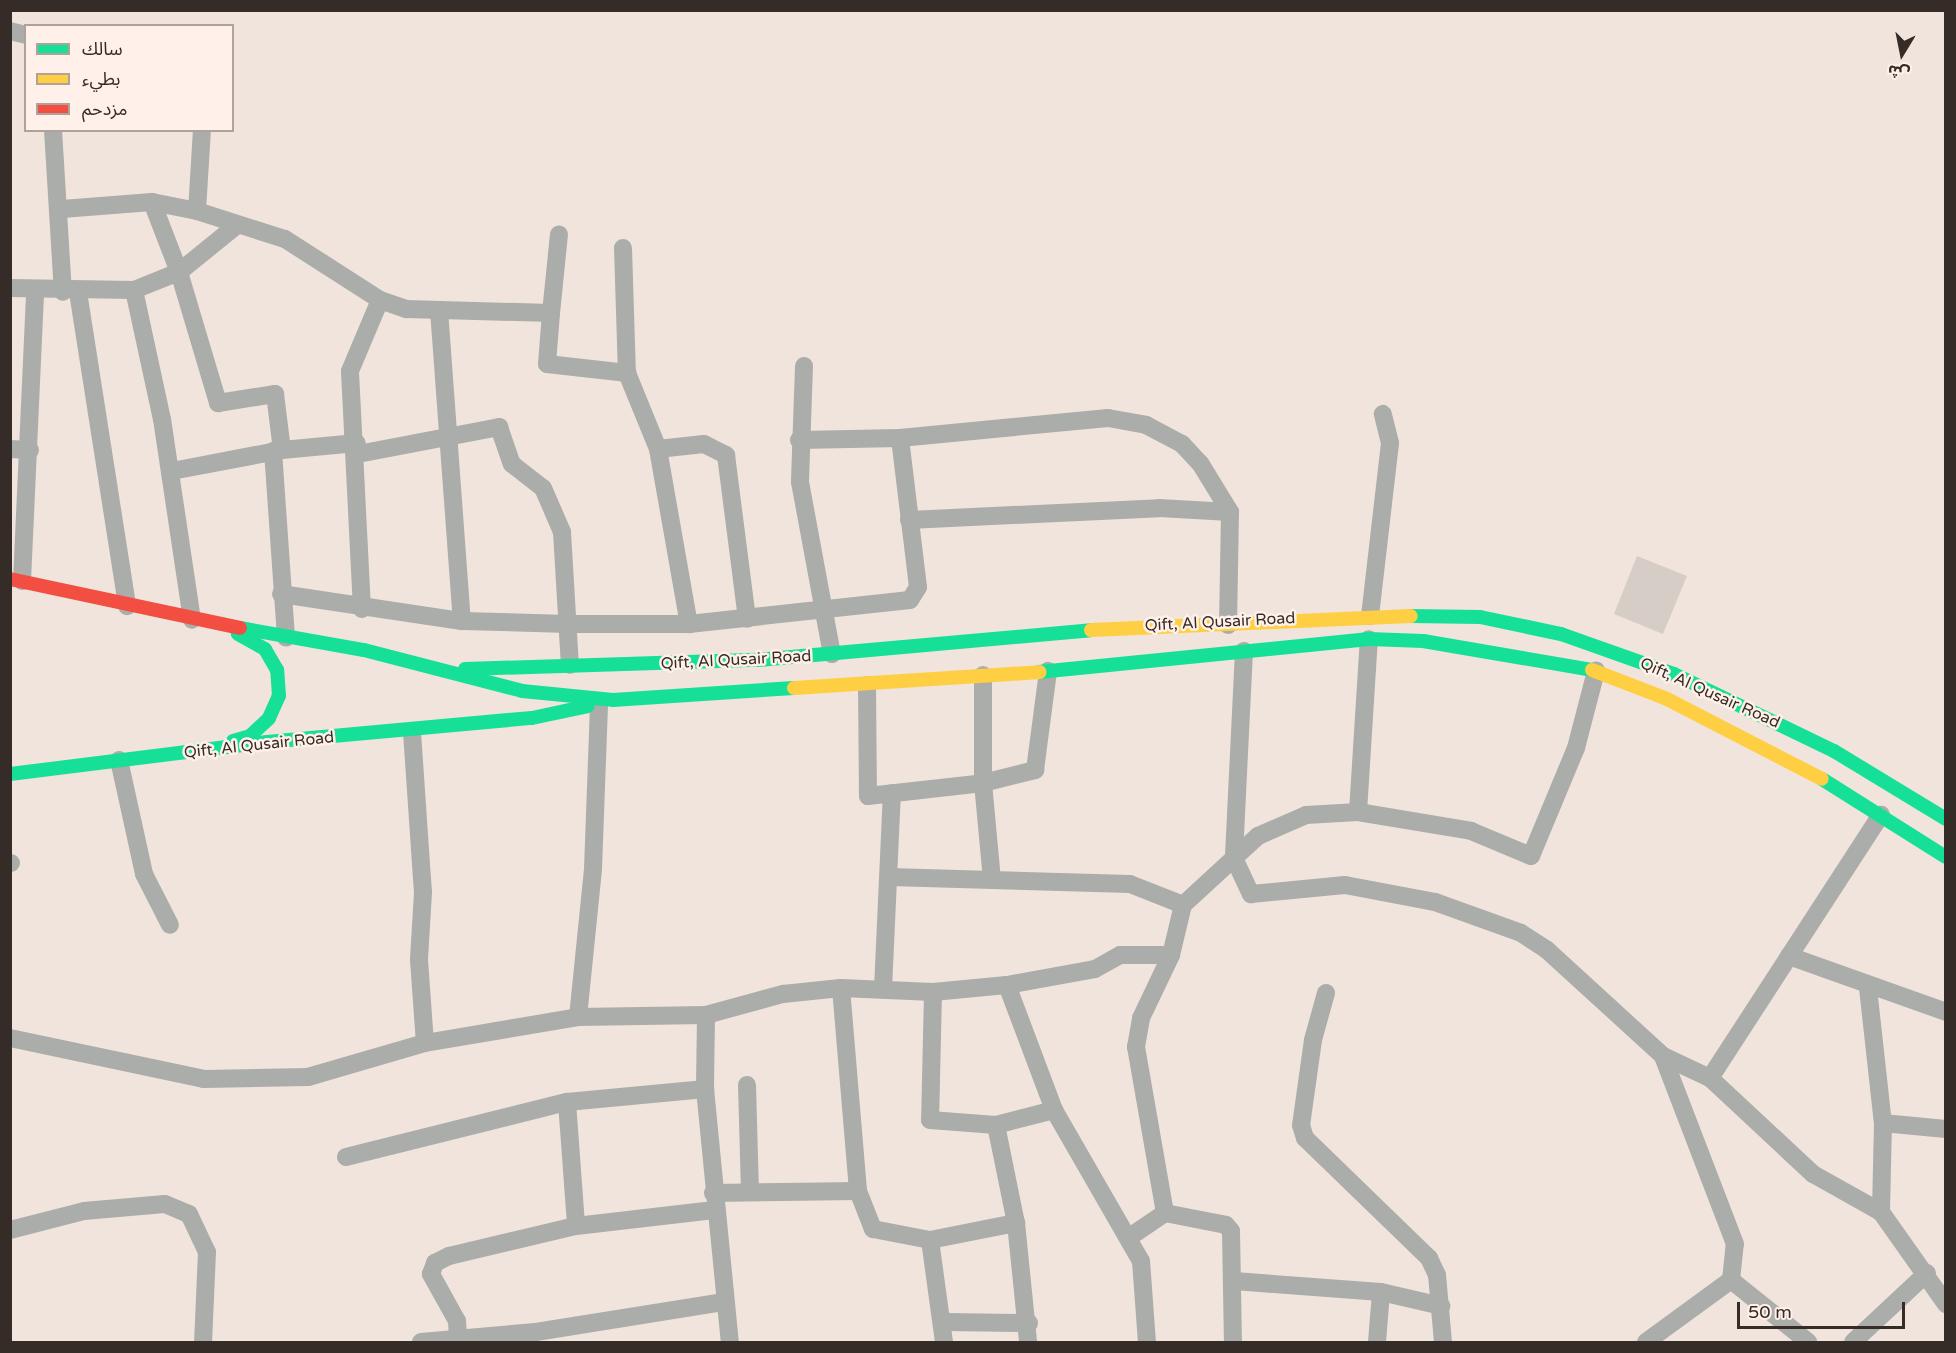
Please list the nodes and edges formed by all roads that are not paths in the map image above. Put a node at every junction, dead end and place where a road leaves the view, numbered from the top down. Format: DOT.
graph roads {
  1 [pos="53,132"];
  2 [pos="202,132"];
  3 [pos="152,202"];
  4 [pos="62,208"];
  5 [pos="197,211"];
  6 [pos="237,225"];
  7 [pos="559,234"];
  8 [pos="623,248"];
  9 [pos="179,272"];
  10 [pos="10,288"];
  11 [pos="35,290"];
  12 [pos="134,290"];
  13 [pos="70,292"];
  14 [pos="380,300"];
  15 [pos="439,310"];
  16 [pos="551,313"];
  17 [pos="804,366"];
  18 [pos="627,373"];
  19 [pos="1383,414"];
  20 [pos="452,438"];
  21 [pos="900,438"];
  22 [pos="799,440"];
  23 [pos="658,448"];
  24 [pos="10,449"];
  25 [pos="357,449"];
  26 [pos="30,450"];
  27 [pos="278,451"];
  28 [pos="172,471"];
  29 [pos="1230,512"];
  30 [pos="909,520"];
  31 [pos="16,580"];
  32 [pos="281,594"];
  33 [pos="127,606"];
  34 [pos="362,609"];
  35 [pos="824,610"];
  36 [pos="1370,615"];
  37 [pos="747,619"];
  38 [pos="192,620"];
  39 [pos="462,621"];
  40 [pos="212,623"];
  41 [pos="569,624"];
  42 [pos="689,624"];
  43 [pos="1228,625"];
  44 [pos="286,638"];
  45 [pos="1369,639"];
  46 [pos="1244,651"];
  47 [pos="832,654"];
  48 [pos="570,665"];
  49 [pos="451,671"];
  50 [pos="1048,671"];
  51 [pos="1596,671"];
  52 [pos="983,675"];
  53 [pos="867,684"];
  54 [pos="606,702"];
  55 [pos="412,732"];
  56 [pos="206,750"];
  57 [pos="119,760"];
  58 [pos="10,774"];
  59 [pos="983,783"];
  60 [pos="892,793"];
  61 [pos="1358,812"];
  62 [pos="1881,815"];
  63 [pos="1946,819"];
  64 [pos="1946,857"];
  65 [pos="1234,858"];
  66 [pos="890,877"];
  67 [pos="992,880"];
  68 [pos="1183,905"];
  69 [pos="170,925"];
  70 [pos="1171,955"];
  71 [pos="1790,956"];
  72 [pos="1007,985"];
  73 [pos="841,988"];
  74 [pos="1868,988"];
  75 [pos="883,989"];
  76 [pos="933,992"];
  77 [pos="1326,993"];
  78 [pos="1946,1012"];
  79 [pos="706,1015"];
  80 [pos="578,1017"];
  81 [pos="10,1038"];
  82 [pos="425,1043"];
  83 [pos="1663,1056"];
  84 [pos="1710,1078"];
  85 [pos="747,1085"];
  86 [pos="705,1089"];
  87 [pos="567,1102"];
  88 [pos="1054,1110"];
  89 [pos="1882,1123"];
  90 [pos="996,1125"];
  91 [pos="1946,1129"];
  92 [pos="346,1157"];
  93 [pos="750,1191"];
  94 [pos="858,1191"];
  95 [pos="714,1202"];
  96 [pos="1881,1212"];
  97 [pos="1165,1213"];
  98 [pos="1016,1222"];
  99 [pos="576,1226"];
  100 [pos="10,1230"];
  101 [pos="1131,1236"];
  102 [pos="930,1240"];
  103 [pos="1927,1273"];
  104 [pos="1731,1280"];
  105 [pos="1234,1281"];
  106 [pos="1381,1292"];
  107 [pos="723,1302"];
  108 [pos="1946,1304"];
  109 [pos="1441,1306"];
  110 [pos="945,1322"];
  111 [pos="1029,1323"];
  112 [pos="469,1340"];
  113 [pos="203,1342"];
  114 [pos="421,1342"];
  115 [pos="730,1342"];
  116 [pos="944,1342"];
  117 [pos="1028,1342"];
  118 [pos="1147,1342"];
  119 [pos="1233,1342"];
  120 [pos="1377,1342"];
  121 [pos="1443,1342"];
  122 [pos="1646,1342"];
  123 [pos="1808,1342"];
  124 [pos="1853,1342"];
  1 -- 4 [label="street"];
  2 -- 5 [label="street"];
  3 -- 4 [label="street"];
  3 -- 5 [label="street"];
  3 -- 9 [label="street"];
  4 -- 13 [label="street"];
  5 -- 6 [label="street"];
  6 -- 9 [label="street"];
  6 -- 14 [label="street"];
  7 -- 16 [label="street"];
  8 -- 18 [label="street"];
  9 -- 12 [label="street"];
  9 -- 27 [label="street"];
  10 -- 11 [label="street"];
  11 -- 13 [label="street"];
  11 -- 26 [label="street"];
  12 -- 13 [label="street"];
  12 -- 28 [label="street"];
  13 -- 33 [label="street"];
  14 -- 15 [label="street"];
  14 -- 25 [label="street"];
  15 -- 16 [label="street"];
  15 -- 20 [label="street"];
  16 -- 18 [label="street"];
  17 -- 22 [label="street"];
  18 -- 23 [label="street"];
  19 -- 36 [label="street"];
  20 -- 25 [label="street"];
  20 -- 39 [label="street"];
  20 -- 41 [label="street"];
  21 -- 22 [label="street"];
  21 -- 29 [label="street"];
  21 -- 30 [label="street"];
  22 -- 35 [label="street"];
  23 -- 37 [label="street"];
  23 -- 42 [label="street"];
  24 -- 26 [label="street"];
  25 -- 27 [label="street"];
  25 -- 34 [label="street"];
  26 -- 31 [label="street"];
  27 -- 28 [label="street"];
  27 -- 32 [label="street"];
  28 -- 38 [label="street"];
  29 -- 30 [label="street"];
  29 -- 43 [label="street"];
  30 -- 35 [label="street"];
  31 -- 33 [label="main road, Qift, Al Qusair Road"];
  32 -- 34 [label="street"];
  32 -- 44 [label="street"];
  33 -- 38 [label="main road, Qift, Al Qusair Road"];
  34 -- 39 [label="street"];
  35 -- 37 [label="street"];
  35 -- 47 [label="street"];
  36 -- 43 [label="main road, Qift, Al Qusair Road"];
  36 -- 63 [label="main road, Qift, Al Qusair Road"];
  37 -- 42 [label="street"];
  38 -- 40 [label="main road, Qift, Al Qusair Road"];
  39 -- 41 [label="street"];
  40 -- 44 [label="main road, Qift, Al Qusair Road"];
  40 -- 56 [label="main road"];
  41 -- 42 [label="street"];
  41 -- 48 [label="street"];
  43 -- 47 [label="main road, Qift, Al Qusair Road"];
  44 -- 49 [label="main road, Qift, Al Qusair Road"];
  45 -- 46 [label="main road, Qift, Al Qusair Road"];
  45 -- 51 [label="main road, Qift, Al Qusair Road"];
  45 -- 61 [label="street"];
  46 -- 50 [label="main road, Qift, Al Qusair Road"];
  46 -- 65 [label="street"];
  47 -- 48 [label="main road, Qift, Al Qusair Road"];
  48 -- 49 [label="main road, Qift, Al Qusair Road"];
  49 -- 54 [label="main road, Qift, Al Qusair Road"];
  50 -- 52 [label="main road, Qift, Al Qusair Road"];
  50 -- 59 [label="street"];
  51 -- 61 [label="street"];
  51 -- 62 [label="main road, Qift, Al Qusair Road"];
  52 -- 53 [label="main road, Qift, Al Qusair Road"];
  52 -- 59 [label="street"];
  53 -- 54 [label="main road, Qift, Al Qusair Road"];
  53 -- 60 [label="street"];
  54 -- 55 [label="main road, Qift, Al Qusair Road"];
  54 -- 80 [label="street"];
  55 -- 56 [label="main road, Qift, Al Qusair Road"];
  55 -- 82 [label="street"];
  56 -- 57 [label="main road, Qift, Al Qusair Road"];
  57 -- 58 [label="main road, Qift, Al Qusair Road"];
  57 -- 69 [label="street"];
  59 -- 60 [label="street"];
  59 -- 67 [label="street"];
  60 -- 66 [label="street"];
  61 -- 65 [label="street"];
  62 -- 64 [label="main road, Qift, Al Qusair Road"];
  62 -- 71 [label="street"];
  65 -- 68 [label="street"];
  65 -- 83 [label="street"];
  66 -- 67 [label="street"];
  66 -- 75 [label="street"];
  67 -- 68 [label="street"];
  68 -- 70 [label="street"];
  70 -- 72 [label="street"];
  70 -- 97 [label="street"];
  71 -- 74 [label="street"];
  71 -- 84 [label="street"];
  72 -- 76 [label="street"];
  72 -- 88 [label="street"];
  73 -- 75 [label="street"];
  73 -- 79 [label="street"];
  73 -- 94 [label="street"];
  74 -- 78 [label="street"];
  74 -- 89 [label="street"];
  75 -- 76 [label="street"];
  76 -- 90 [label="street"];
  77 -- 109 [label="street"];
  79 -- 80 [label="street"];
  79 -- 86 [label="street"];
  80 -- 82 [label="street"];
  81 -- 82 [label="street"];
  83 -- 84 [label="street"];
  83 -- 104 [label="street"];
  84 -- 96 [label="street"];
  85 -- 93 [label="street"];
  86 -- 87 [label="street"];
  86 -- 95 [label="street"];
  87 -- 92 [label="street"];
  87 -- 99 [label="street"];
  88 -- 90 [label="street"];
  88 -- 101 [label="street"];
  89 -- 91 [label="street"];
  89 -- 96 [label="street"];
  90 -- 98 [label="street"];
  93 -- 94 [label="street"];
  93 -- 95 [label="street"];
  94 -- 102 [label="street"];
  95 -- 99 [label="street"];
  95 -- 107 [label="street"];
  96 -- 103 [label="street"];
  97 -- 101 [label="street"];
  97 -- 105 [label="street"];
  98 -- 102 [label="street"];
  98 -- 111 [label="street"];
  99 -- 112 [label="street"];
  100 -- 113 [label="street"];
  101 -- 118 [label="street"];
  102 -- 110 [label="street"];
  103 -- 108 [label="street"];
  103 -- 124 [label="street"];
  104 -- 122 [label="street"];
  104 -- 123 [label="street"];
  105 -- 106 [label="street"];
  105 -- 119 [label="street"];
  106 -- 109 [label="street"];
  106 -- 120 [label="street"];
  107 -- 112 [label="street"];
  107 -- 115 [label="street"];
  109 -- 121 [label="street"];
  110 -- 111 [label="street"];
  110 -- 116 [label="street"];
  111 -- 117 [label="street"];
  112 -- 114 [label="street"];
}
